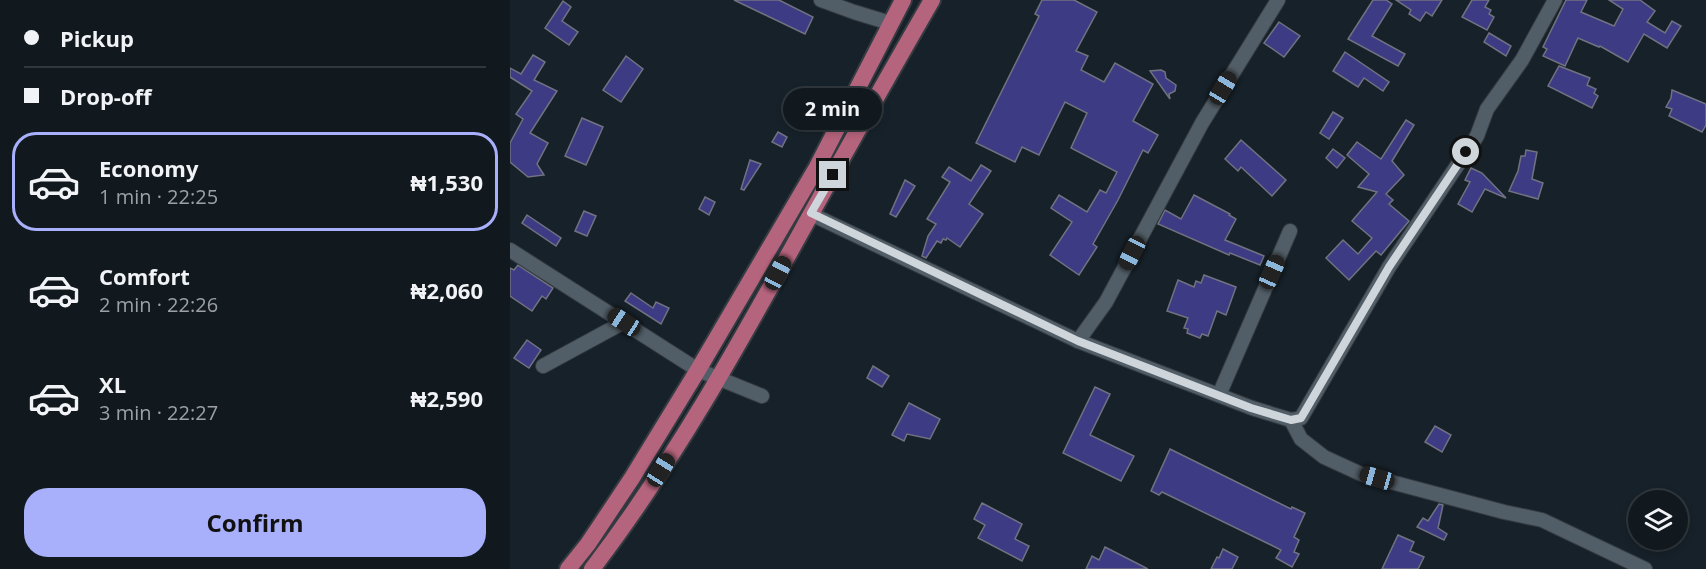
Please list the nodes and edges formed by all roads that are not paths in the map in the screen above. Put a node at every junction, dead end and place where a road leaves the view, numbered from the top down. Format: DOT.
graph roads {
  1 [pos="821,0"];
  2 [pos="903,0"];
  3 [pos="932,0"];
  4 [pos="1278,0"];
  5 [pos="1556,0"];
  6 [pos="890,23"];
  7 [pos="811,213"];
  8 [pos="1290,231"];
  9 [pos="510,249"];
  10 [pos="624,322"];
  11 [pos="1078,341"];
  12 [pos="543,366"];
  13 [pos="698,370"];
  14 [pos="717,380"];
  15 [pos="1219,395"];
  16 [pos="762,396"];
  17 [pos="1291,420"];
  18 [pos="568,569"];
  19 [pos="592,569"];
  20 [pos="1645,569"];
  1 -- 6 [label="street"];
  2 -- 6 [label="main road"];
  3 -- 7 [label="main road"];
  4 -- 11 [label="street"];
  5 -- 17 [label="street"];
  6 -- 13 [label="main road"];
  7 -- 11 [label="street"];
  7 -- 14 [label="main road"];
  8 -- 15 [label="street"];
  9 -- 10 [label="street"];
  10 -- 12 [label="street"];
  10 -- 13 [label="street"];
  11 -- 15 [label="street"];
  13 -- 14 [label="street"];
  13 -- 18 [label="main road"];
  14 -- 16 [label="street"];
  14 -- 19 [label="main road"];
  15 -- 17 [label="street"];
  17 -- 20 [label="street"];
}
